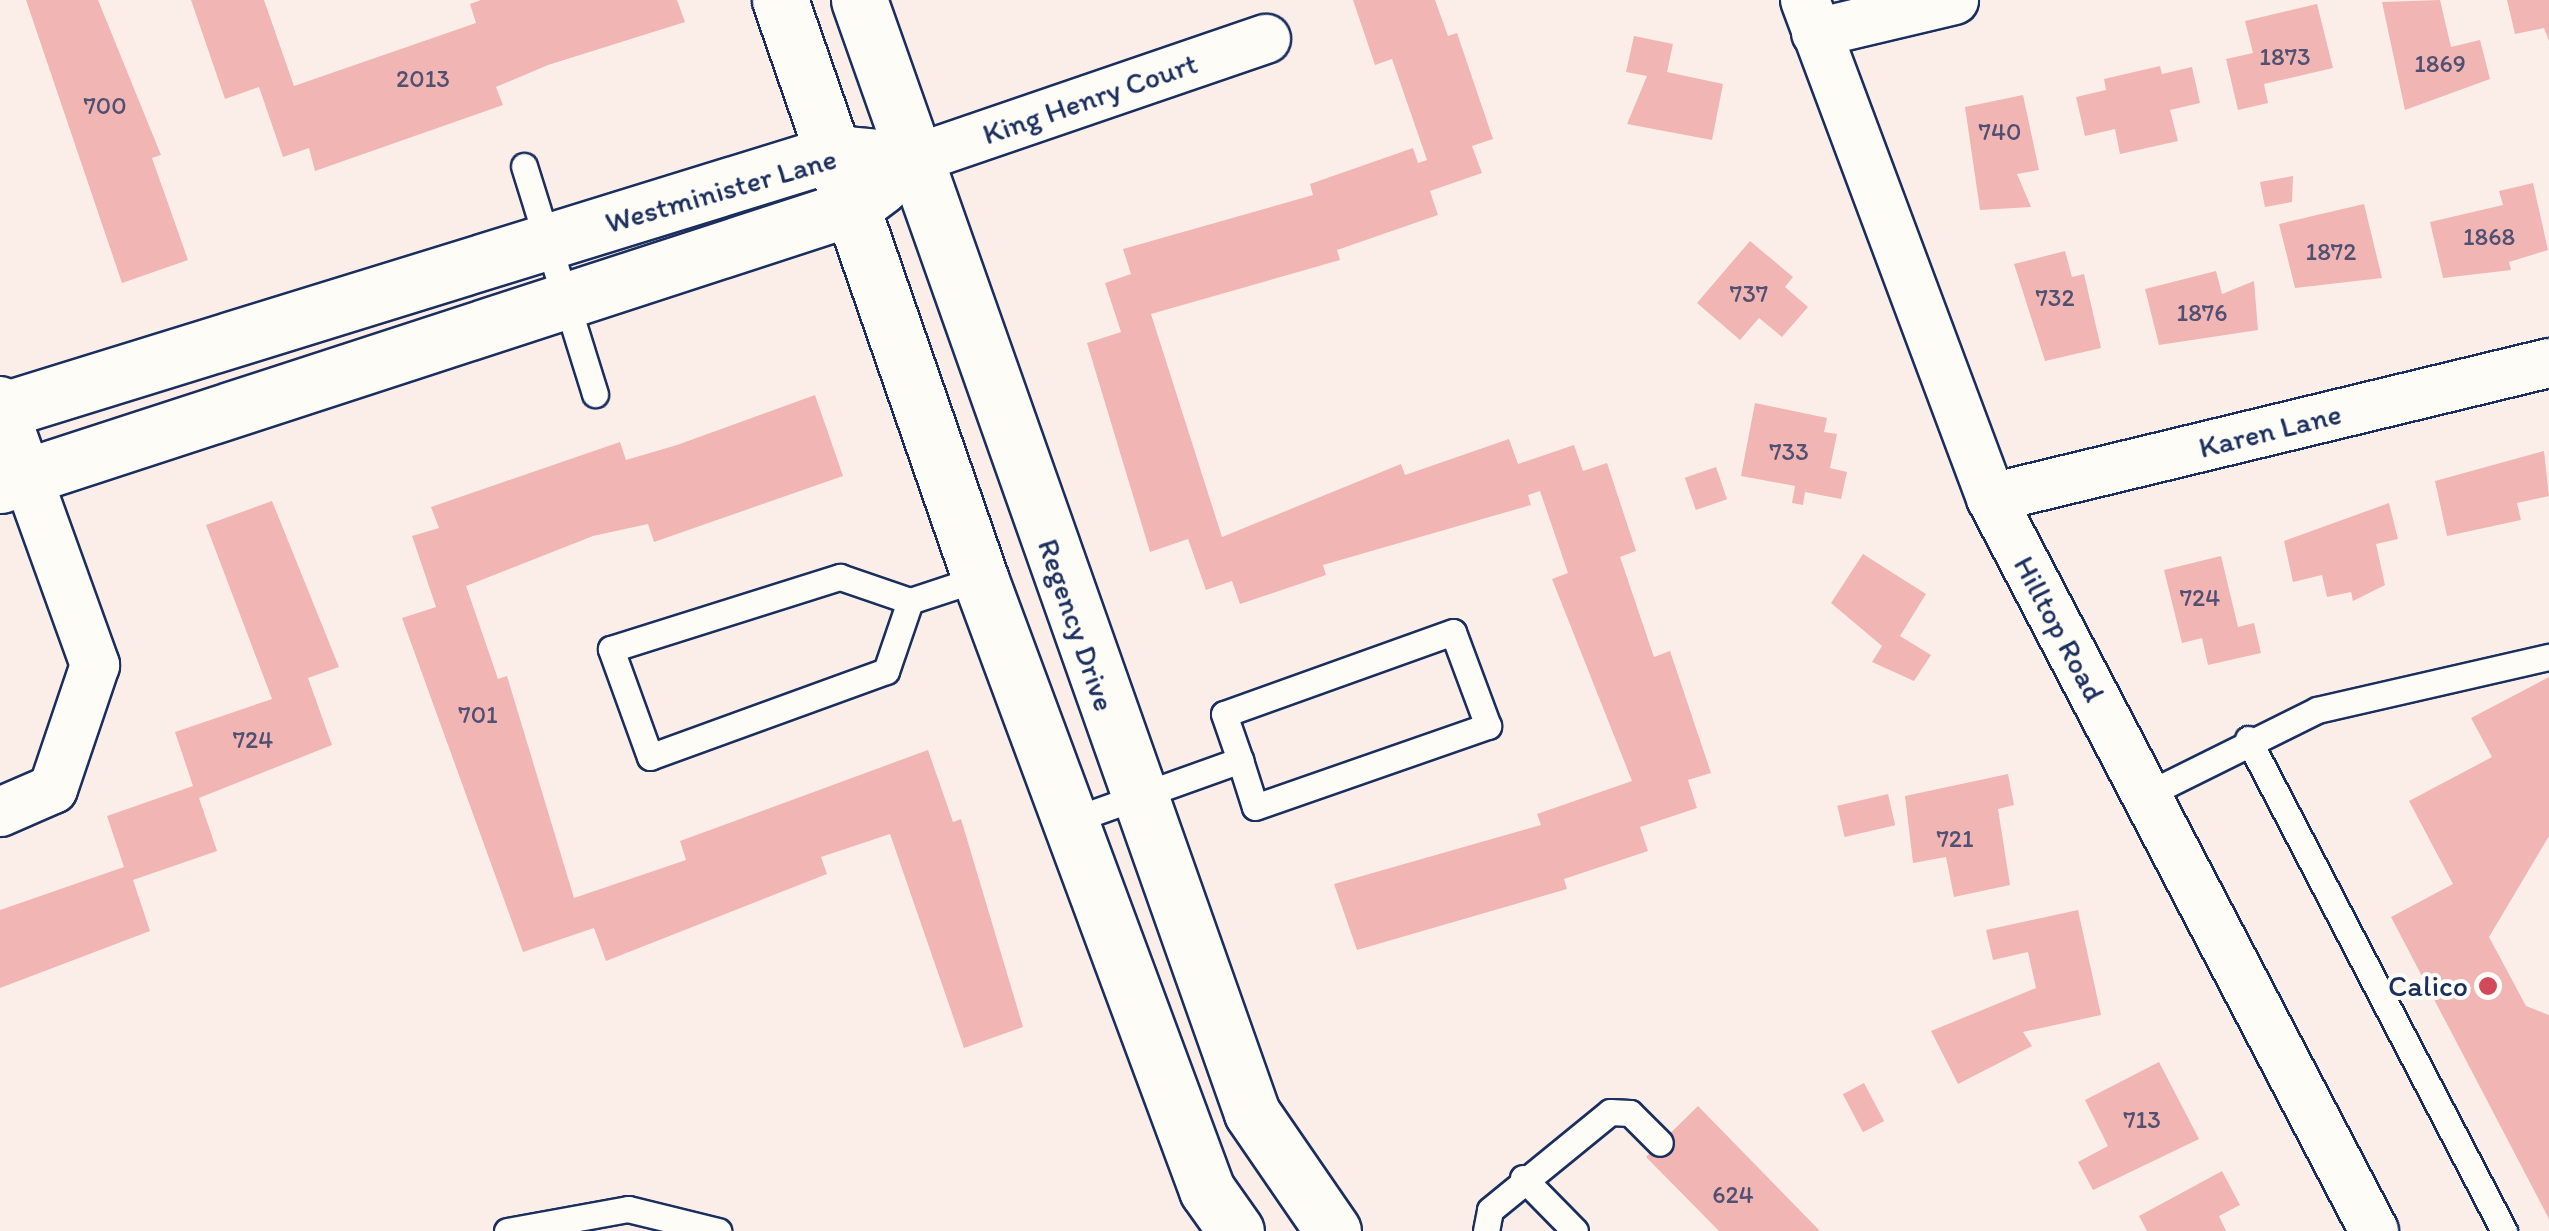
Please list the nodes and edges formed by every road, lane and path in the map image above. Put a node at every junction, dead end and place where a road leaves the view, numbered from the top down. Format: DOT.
graph roads {
  1 [pos="780,0"];
  2 [pos="859,0"];
  3 [pos="1954,0"];
  4 [pos="1811,17"];
  5 [pos="1266,39"];
  6 [pos="834,153"];
  7 [pos="915,159"];
  8 [pos="524,166"];
  9 [pos="853,207"];
  10 [pos="548,242"];
  11 [pos="566,302"];
  12 [pos="2549,363"];
  13 [pos="595,394"];
  14 [pos="7,437"];
  15 [pos="1991,498"];
  16 [pos="980,578"];
  17 [pos="910,600"];
  18 [pos="2549,657"];
  19 [pos="2248,740"];
  20 [pos="1240,760"];
  21 [pos="2146,795"];
  22 [pos="1136,798"];
  23 [pos="0,812"];
  24 [pos="1070,820"];
  25 [pos="1660,1143"];
  26 [pos="1523,1178"];
  27 [pos="507,1231"];
  28 [pos="718,1231"];
  29 [pos="1236,1231"];
  30 [pos="1333,1231"];
  31 [pos="1486,1231"];
  32 [pos="1574,1231"];
  33 [pos="2374,1231"];
  34 [pos="2504,1231"];
  1 -- 6 [label="street"];
  2 -- 7 [label="street, Regency Drive"];
  3 -- 4 [label="street"];
  4 -- 15 [label="street, Hilltop Road"];
  5 -- 7 [label="street, King Henry Court"];
  6 -- 7 [label="street, Westminister Lane"];
  6 -- 9 [label="street"];
  6 -- 10 [label="street, Westminister Lane"];
  7 -- 9 [label="street, Westminister Lane"];
  7 -- 22 [label="street, Regency Drive"];
  8 -- 10 [label="lane"];
  9 -- 11 [label="street, Westminister Lane"];
  9 -- 16 [label="street"];
  10 -- 11 [label="lane"];
  10 -- 14 [label="street, Westminister Lane"];
  11 -- 13 [label="lane"];
  11 -- 14 [label="street, Westminister Lane"];
  12 -- 15 [label="street, Karen Lane"];
  14 -- 23 [label="street"];
  15 -- 21 [label="street, Hilltop Road"];
  16 -- 17 [label="lane"];
  16 -- 24 [label="street"];
  17 -- 17 [label="lane"];
  18 -- 19 [label="lane"];
  19 -- 21 [label="lane"];
  19 -- 34 [label="lane"];
  20 -- 20 [label="lane"];
  20 -- 22 [label="lane"];
  21 -- 33 [label="street, Hilltop Road"];
  22 -- 24 [label="lane"];
  22 -- 30 [label="street, Regency Drive"];
  24 -- 29 [label="street"];
  25 -- 26 [label="lane"];
  26 -- 31 [label="lane"];
  26 -- 32 [label="lane"];
  27 -- 28 [label="lane"];
}
